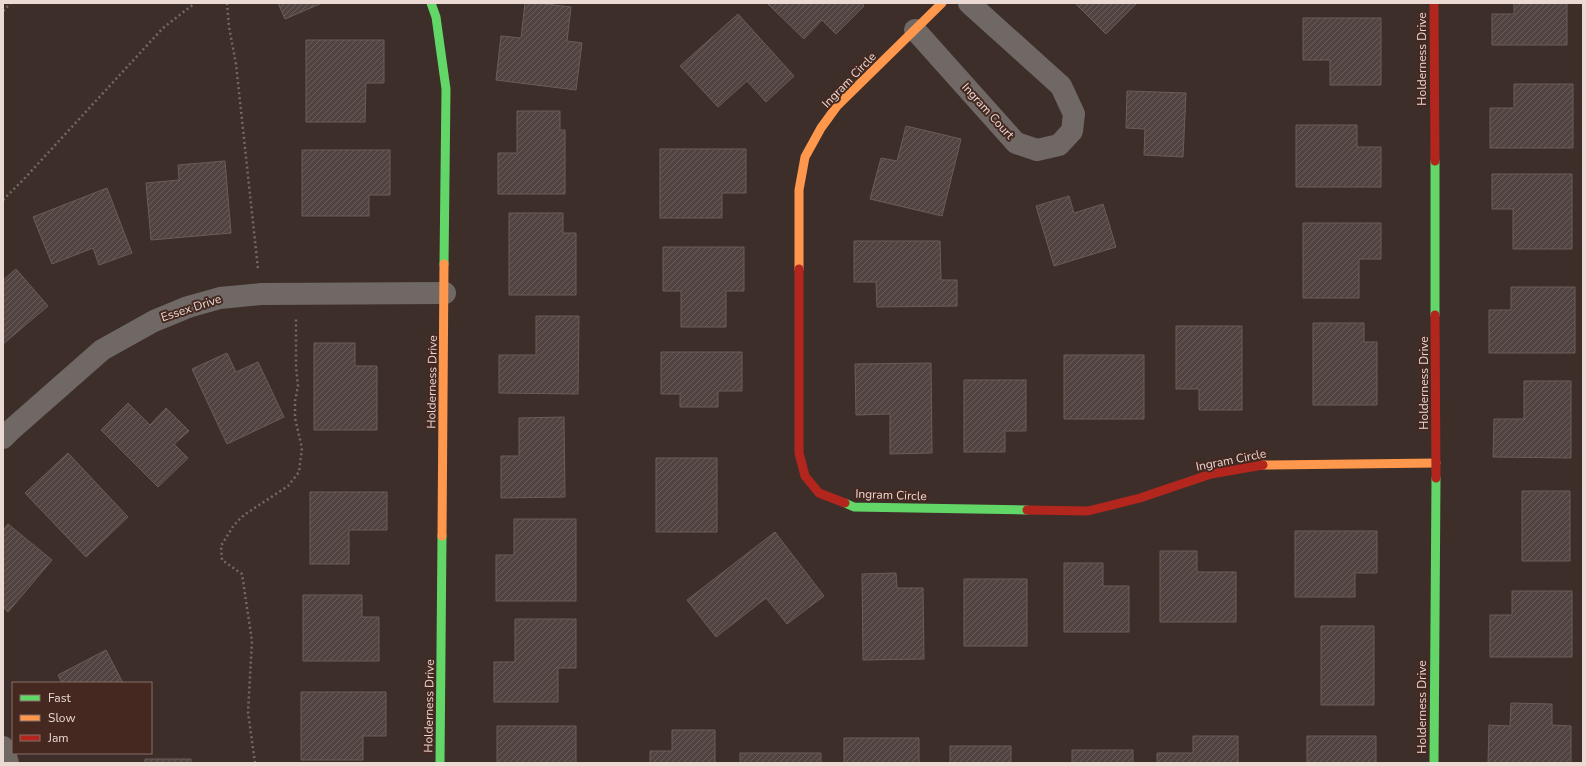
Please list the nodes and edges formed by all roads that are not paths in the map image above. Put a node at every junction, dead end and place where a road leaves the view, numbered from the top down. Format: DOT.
graph roads {
  1 [pos="431,3"];
  2 [pos="942,3"];
  3 [pos="969,3"];
  4 [pos="1434,3"];
  5 [pos="915,30"];
  6 [pos="445,293"];
  7 [pos="3,438"];
  8 [pos="1436,464"];
  9 [pos="3,747"];
  10 [pos="8,763"];
  11 [pos="440,763"];
  12 [pos="1434,763"];
  1 -- 6 [label="street, Holderness Drive"];
  2 -- 5 [label="street, Ingram Circle"];
  3 -- 5 [label="street, Ingram Court"];
  4 -- 8 [label="street, Holderness Drive"];
  5 -- 8 [label="street, Ingram Circle"];
  6 -- 7 [label="street, Essex Drive"];
  6 -- 11 [label="street, Holderness Drive"];
  8 -- 12 [label="street, Holderness Drive"];
  9 -- 10 [label="street"];
}
